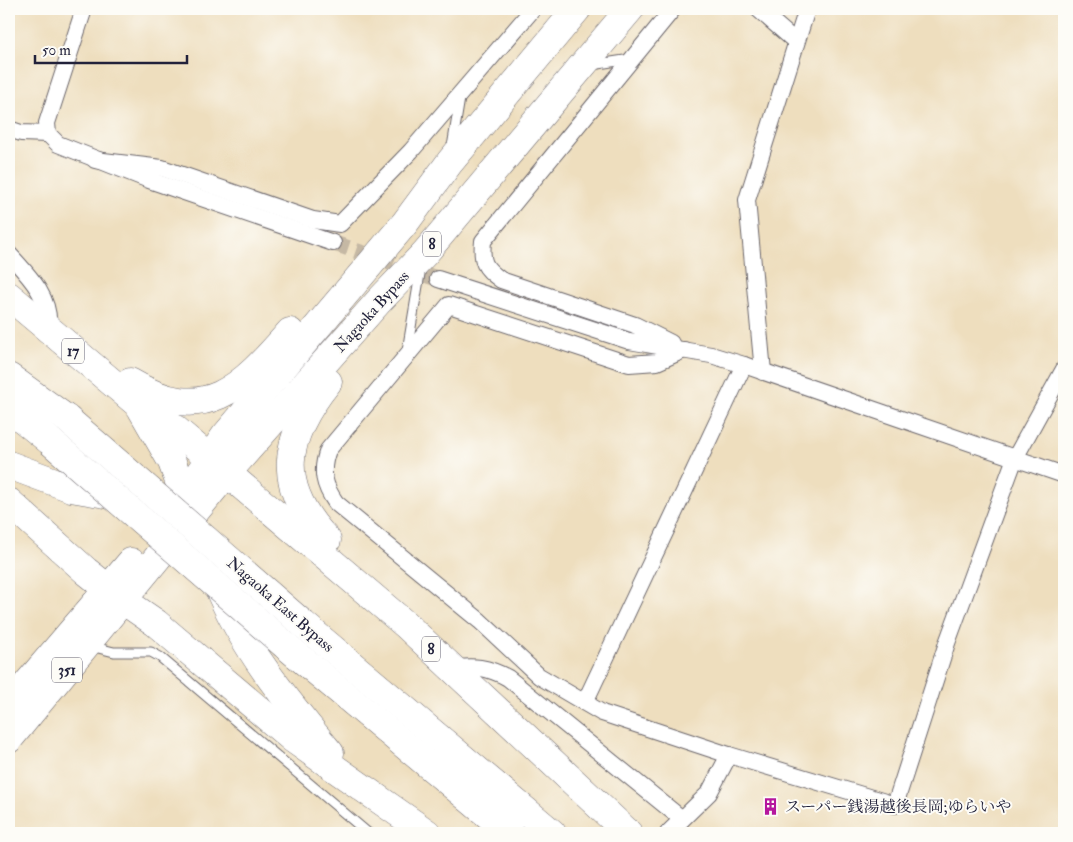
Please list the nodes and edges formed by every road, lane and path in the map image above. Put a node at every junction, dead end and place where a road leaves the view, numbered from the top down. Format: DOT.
graph roads {
  1 [pos="84,9"];
  2 [pos="533,9"];
  3 [pos="577,9"];
  4 [pos="630,9"];
  5 [pos="674,9"];
  6 [pos="758,9"];
  7 [pos="807,9"];
  8 [pos="796,42"];
  9 [pos="632,58"];
  10 [pos="582,67"];
  11 [pos="460,95"];
  12 [pos="9,129"];
  13 [pos="48,134"];
  14 [pos="96,160"];
  15 [pos="450,162"];
  16 [pos="405,223"];
  17 [pos="333,243"];
  18 [pos="425,253"];
  19 [pos="9,254"];
  20 [pos="438,279"];
  21 [pos="9,296"];
  22 [pos="48,327"];
  23 [pos="684,350"];
  24 [pos="406,354"];
  25 [pos="744,365"];
  26 [pos="1064,369"];
  27 [pos="764,372"];
  28 [pos="9,377"];
  29 [pos="139,404"];
  30 [pos="9,408"];
  31 [pos="1015,458"];
  32 [pos="9,465"];
  33 [pos="218,466"];
  34 [pos="1064,475"];
  35 [pos="9,502"];
  36 [pos="262,503"];
  37 [pos="191,507"];
  38 [pos="86,571"];
  39 [pos="116,595"];
  40 [pos="406,625"];
  41 [pos="88,646"];
  42 [pos="451,670"];
  43 [pos="540,676"];
  44 [pos="525,692"];
  45 [pos="9,698"];
  46 [pos="585,702"];
  47 [pos="9,705"];
  48 [pos="9,739"];
  49 [pos="729,755"];
  50 [pos="352,778"];
  51 [pos="682,819"];
  52 [pos="368,833"];
  53 [pos="427,833"];
  54 [pos="510,833"];
  55 [pos="552,833"];
  56 [pos="628,833"];
  57 [pos="668,833"];
  1 -- 13 [label="street"];
  2 -- 11 [label="street"];
  3 -- 15 [label="highway, Nagaoka Bypass / 8"];
  4 -- 10 [label="highway, Nagaoka Bypass / 8"];
  5 -- 9 [label="street"];
  6 -- 8 [label="street"];
  7 -- 8 [label="street"];
  8 -- 27 [label="street"];
  9 -- 10 [label="lane"];
  9 -- 23 [label="street"];
  10 -- 18 [label="highway, Nagaoka Bypass / 8"];
  11 -- 14 [label="street"];
  11 -- 15 [label="lane"];
  12 -- 13 [label="street"];
  13 -- 14 [label="street"];
  14 -- 17 [label="street"];
  15 -- 16 [label="highway, Nagaoka Bypass / 8"];
  16 -- 22 [label="highway"];
  16 -- 33 [label="highway, Nagaoka Bypass / 8"];
  18 -- 24 [label="lane"];
  18 -- 33 [label="highway, Nagaoka Bypass / 8"];
  18 -- 40 [label="highway"];
  19 -- 22 [label="street"];
  20 -- 23 [label="street"];
  21 -- 22 [label="highway, 17"];
  22 -- 29 [label="highway, 17"];
  23 -- 24 [label="street"];
  23 -- 25 [label="street"];
  24 -- 43 [label="street"];
  25 -- 27 [label="street"];
  25 -- 46 [label="street"];
  26 -- 31 [label="street"];
  27 -- 31 [label="street"];
  28 -- 37 [label="highway, Nagaoka East Bypass, bridge"];
  29 -- 33 [label="highway, 17"];
  29 -- 37 [label="highway"];
  30 -- 54 [label="highway, Nagaoka East Bypass, bridge"];
  31 -- 34 [label="street"];
  31 -- 49 [label="street"];
  32 -- 37 [label="highway"];
  33 -- 36 [label="highway, 8"];
  33 -- 37 [label="highway, 8"];
  35 -- 38 [label="highway"];
  36 -- 37 [label="highway"];
  36 -- 40 [label="highway, 8"];
  37 -- 39 [label="highway, 8"];
  37 -- 50 [label="highway"];
  37 -- 55 [label="highway, Nagaoka East Bypass, bridge"];
  38 -- 39 [label="highway"];
  38 -- 45 [label="highway"];
  39 -- 41 [label="highway, 351"];
  39 -- 47 [label="highway, 351"];
  39 -- 50 [label="highway"];
  40 -- 42 [label="highway, 8"];
  41 -- 48 [label="highway, 351"];
  41 -- 52 [label="lane"];
  42 -- 44 [label="street"];
  42 -- 56 [label="highway, 8"];
  43 -- 44 [label="street"];
  43 -- 46 [label="street"];
  44 -- 51 [label="street"];
  46 -- 49 [label="street"];
  49 -- 51 [label="street"];
  50 -- 53 [label="highway"];
  51 -- 57 [label="street"];
}
